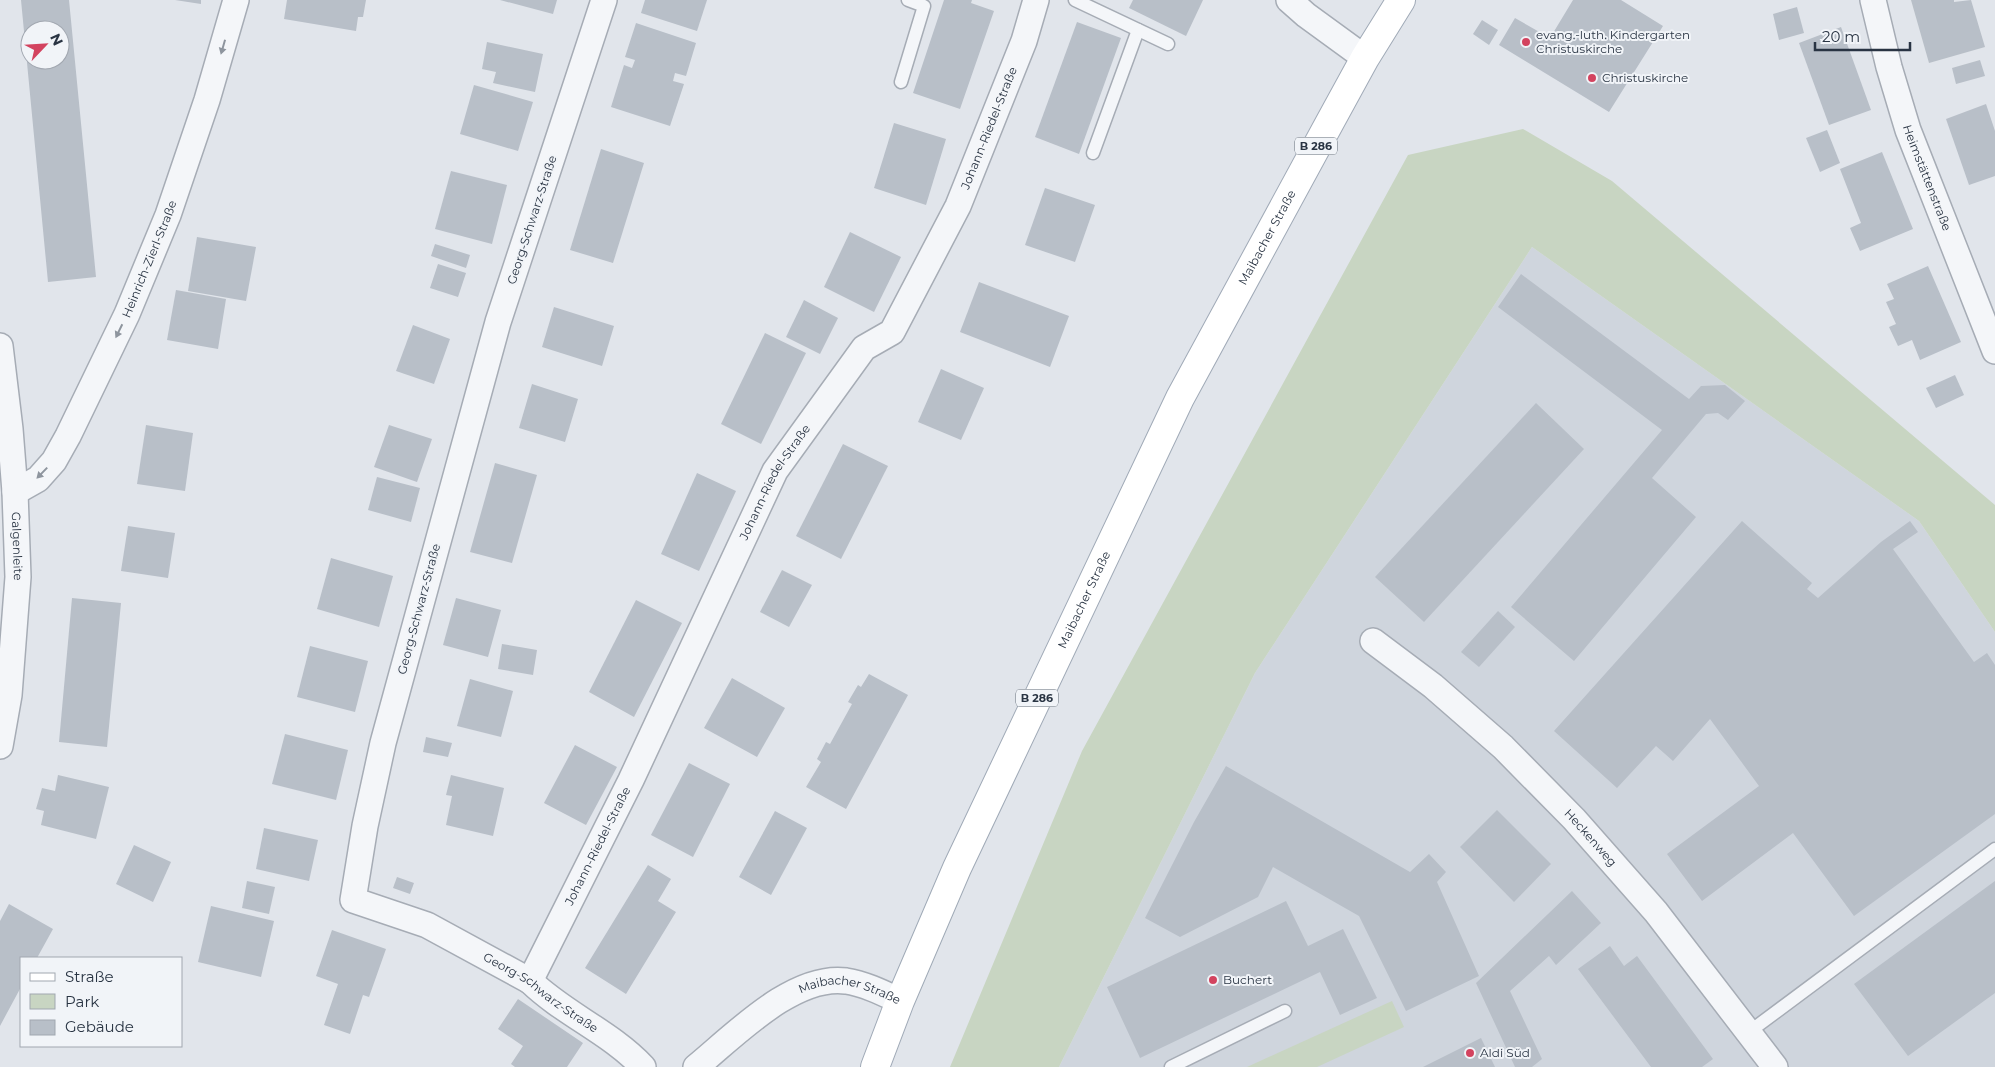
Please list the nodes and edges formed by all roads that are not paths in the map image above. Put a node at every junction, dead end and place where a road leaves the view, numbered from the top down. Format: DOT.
graph roads {
  1 [pos="236,0"];
  2 [pos="604,0"];
  3 [pos="908,0"];
  4 [pos="1036,0"];
  5 [pos="1075,0"];
  6 [pos="1290,0"];
  7 [pos="1401,0"];
  8 [pos="1872,0"];
  9 [pos="1138,30"];
  10 [pos="1168,44"];
  11 [pos="1365,58"];
  12 [pos="901,82"];
  13 [pos="1093,153"];
  14 [pos="0,346"];
  15 [pos="1995,351"];
  16 [pos="15,492"];
  17 [pos="1373,641"];
  18 [pos="0,746"];
  19 [pos="1995,849"];
  20 [pos="530,981"];
  21 [pos="900,1001"];
  22 [pos="1285,1011"];
  23 [pos="1748,1032"];
  24 [pos="643,1067"];
  25 [pos="696,1067"];
  26 [pos="874,1067"];
  27 [pos="1171,1067"];
  28 [pos="1775,1067"];
  1 -- 16 [label="street, Heinrich-Zierl-Straße, one-way"];
  2 -- 20 [label="street, Georg-Schwarz-Straße"];
  3 -- 12 [label="lane"];
  4 -- 20 [label="street, Johann-Riedel-Straße"];
  5 -- 9 [label="lane"];
  6 -- 11 [label="street"];
  7 -- 11 [label="main road, Maibacher Straße / B 286"];
  8 -- 15 [label="street, Heimstättenstraße"];
  9 -- 10 [label="lane"];
  9 -- 13 [label="lane"];
  11 -- 21 [label="main road, Maibacher Straße / B 286"];
  14 -- 16 [label="street, Galgenleite"];
  16 -- 18 [label="street, Galgenleite"];
  17 -- 23 [label="street, Heckenweg"];
  19 -- 23 [label="lane"];
  20 -- 24 [label="street, Georg-Schwarz-Straße"];
  21 -- 25 [label="street, Maibacher Straße"];
  21 -- 26 [label="main road, B 286"];
  22 -- 27 [label="lane"];
  23 -- 28 [label="street, Heckenweg"];
}
